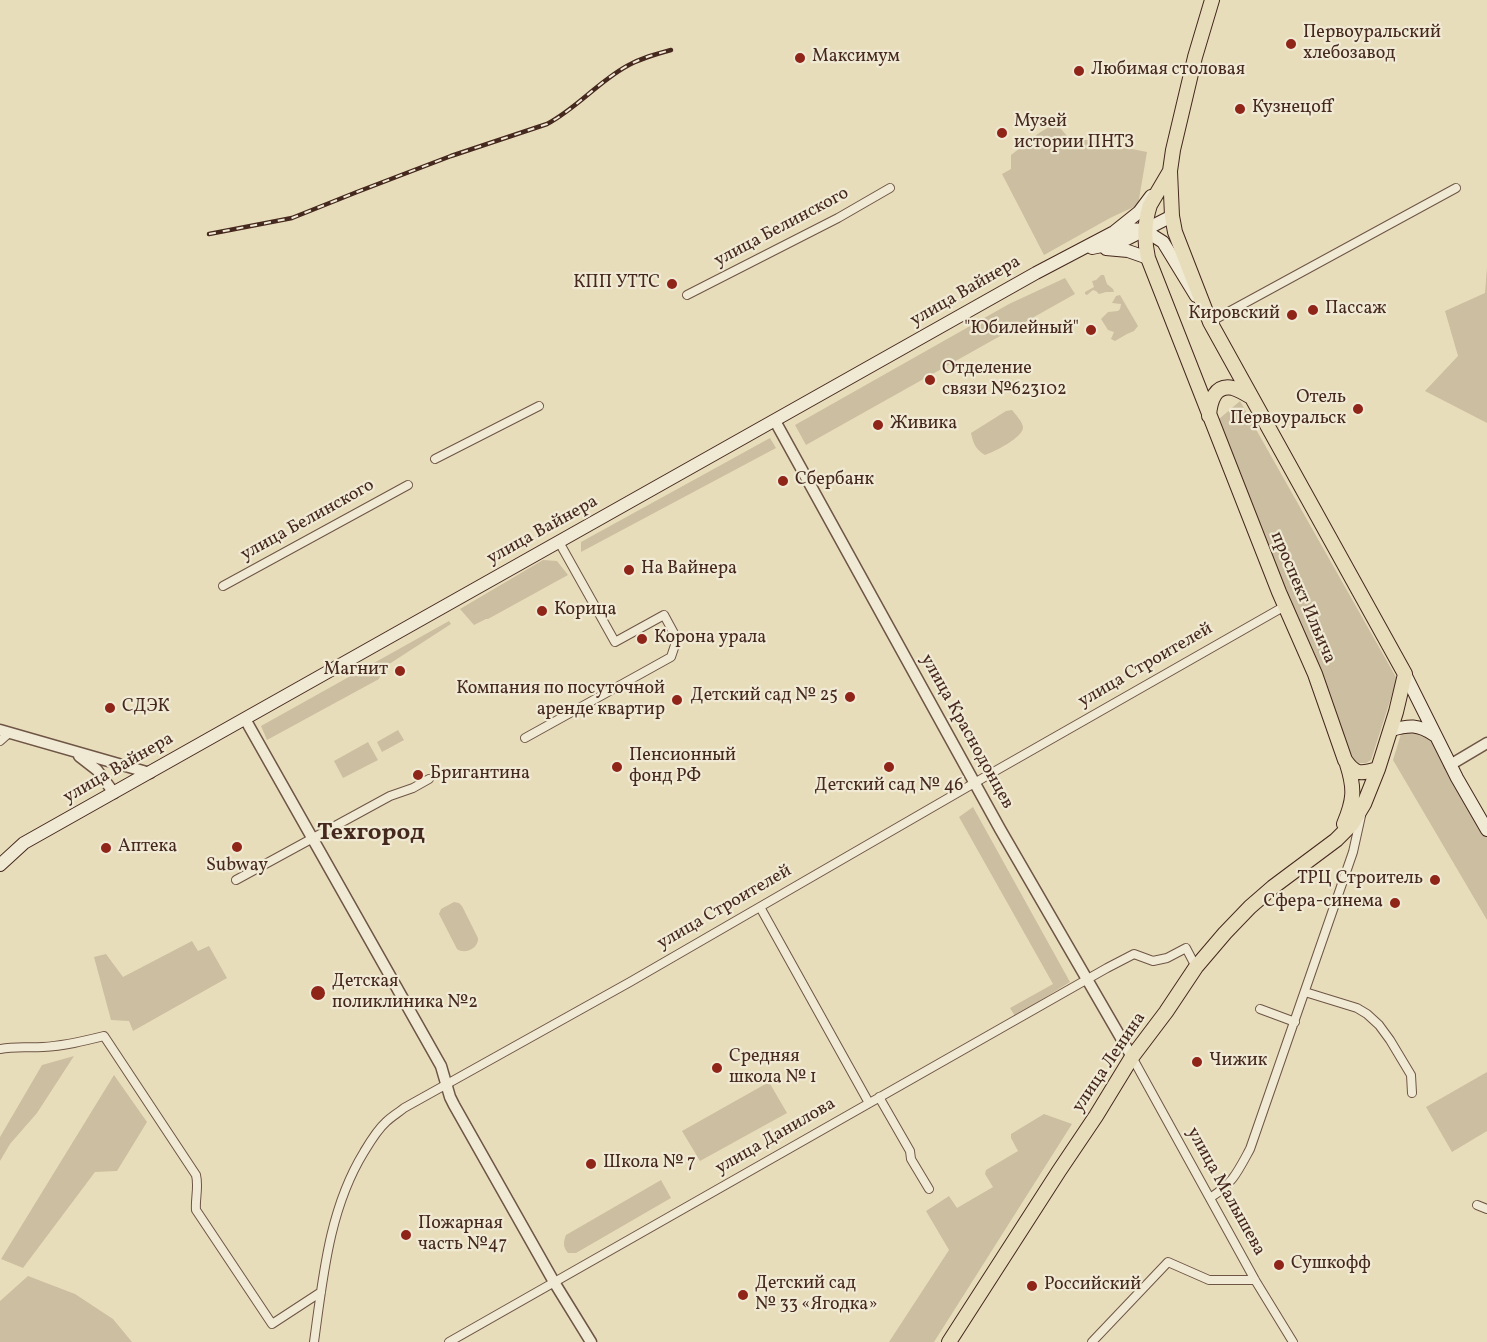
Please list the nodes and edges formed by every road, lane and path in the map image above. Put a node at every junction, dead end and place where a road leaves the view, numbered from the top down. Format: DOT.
graph roads {
  1 [pos="1212,0"];
  2 [pos="1170,171"];
  3 [pos="890,188"];
  4 [pos="1456,188"];
  5 [pos="1172,216"];
  6 [pos="1144,230"];
  7 [pos="1114,232"];
  8 [pos="1093,248"];
  9 [pos="1079,250"];
  10 [pos="1148,258"];
  11 [pos="687,295"];
  12 [pos="1208,317"];
  13 [pos="1251,397"];
  14 [pos="539,406"];
  15 [pos="1209,416"];
  16 [pos="775,421"];
  17 [pos="435,459"];
  18 [pos="408,485"];
  19 [pos="559,542"];
  20 [pos="223,586"];
  21 [pos="1285,606"];
  22 [pos="1405,674"];
  23 [pos="245,719"];
  24 [pos="1391,730"];
  25 [pos="5,732"];
  26 [pos="1435,736"];
  27 [pos="525,738"];
  28 [pos="0,741"];
  29 [pos="1487,743"];
  30 [pos="74,752"];
  31 [pos="1345,759"];
  32 [pos="1450,765"];
  33 [pos="1378,769"];
  34 [pos="150,773"];
  35 [pos="429,779"];
  36 [pos="975,783"];
  37 [pos="114,793"];
  38 [pos="1364,804"];
  39 [pos="1487,830"];
  40 [pos="1338,838"];
  41 [pos="313,839"];
  42 [pos="24,843"];
  43 [pos="0,856"];
  44 [pos="0,865"];
  45 [pos="236,880"];
  46 [pos="760,907"];
  47 [pos="1196,967"];
  48 [pos="1087,979"];
  49 [pos="1305,992"];
  50 [pos="1260,1010"];
  51 [pos="1294,1022"];
  52 [pos="0,1049"];
  53 [pos="1132,1057"];
  54 [pos="447,1084"];
  55 [pos="1412,1093"];
  56 [pos="879,1097"];
  57 [pos="869,1103"];
  58 [pos="929,1189"];
  59 [pos="1210,1198"];
  60 [pos="1477,1205"];
  61 [pos="1487,1209"];
  62 [pos="1254,1280"];
  63 [pos="554,1282"];
  64 [pos="321,1292"];
  65 [pos="1289,1341"];
  66 [pos="314,1342"];
  67 [pos="449,1342"];
  68 [pos="591,1342"];
  69 [pos="950,1342"];
  70 [pos="1092,1342"];
  1 -- 2 [label="main road"];
  2 -- 5 [label="main road"];
  2 -- 6 [label="main road, проспект Ильича"];
  2 -- 7 [label="main road, улица Вайнера"];
  3 -- 11 [label="street, улица Белинского"];
  4 -- 12 [label="street"];
  5 -- 6 [label="main road, улица Вайнера"];
  5 -- 12 [label="main road"];
  6 -- 7 [label="main road"];
  6 -- 8 [label="main road, улица Вайнера"];
  6 -- 10 [label="main road, проспект Ильича"];
  6 -- 12 [label="main road"];
  7 -- 9 [label="main road, улица Вайнера"];
  8 -- 9 [label="main road, улица Вайнера"];
  8 -- 10 [label="main road"];
  9 -- 16 [label="main road, улица Вайнера"];
  10 -- 15 [label="main road, проспект Ильича"];
  12 -- 13 [label="main road"];
  13 -- 15 [label="main road"];
  13 -- 22 [label="main road"];
  14 -- 17 [label="street"];
  15 -- 21 [label="main road, проспект Ильича"];
  16 -- 19 [label="main road, улица Вайнера"];
  16 -- 36 [label="street, улица Краснодонцев"];
  18 -- 20 [label="street, улица Белинского"];
  19 -- 23 [label="main road, улица Вайнера"];
  19 -- 27 [label="street"];
  21 -- 31 [label="main road, проспект Ильича"];
  21 -- 36 [label="street, улица Строителей"];
  22 -- 24 [label="main road, улица Ленина"];
  22 -- 26 [label="main road"];
  23 -- 34 [label="main road, улица Вайнера"];
  23 -- 41 [label="street"];
  24 -- 26 [label="main road"];
  24 -- 33 [label="main road, улица Ленина"];
  25 -- 28 [label="street"];
  25 -- 30 [label="street"];
  26 -- 32 [label="main road"];
  29 -- 32 [label="street"];
  30 -- 34 [label="street"];
  30 -- 37 [label="street"];
  31 -- 33 [label="main road"];
  31 -- 40 [label="main road"];
  32 -- 39 [label="main road"];
  33 -- 38 [label="main road, улица Ленина"];
  34 -- 37 [label="main road, улица Вайнера"];
  35 -- 41 [label="street"];
  36 -- 46 [label="street, улица Строителей"];
  36 -- 48 [label="street, улица Краснодонцев"];
  37 -- 42 [label="main road, улица Вайнера"];
  38 -- 40 [label="main road, улица Ленина"];
  38 -- 49 [label="street, улица Ленина"];
  40 -- 47 [label="main road, улица Ленина"];
  41 -- 45 [label="street"];
  41 -- 54 [label="street"];
  42 -- 43 [label="street, улица Вайнера"];
  42 -- 44 [label="main road, улица Вайнера"];
  46 -- 54 [label="street, улица Строителей"];
  46 -- 57 [label="street"];
  47 -- 48 [label="street, улица Данилова"];
  47 -- 53 [label="main road, улица Ленина"];
  48 -- 53 [label="street, улица Краснодонцев"];
  48 -- 56 [label="street, улица Данилова"];
  49 -- 51 [label="street, улица Ленина"];
  49 -- 55 [label="street"];
  50 -- 51 [label="street"];
  51 -- 59 [label="street, улица Ленина"];
  52 -- 64 [label="street"];
  53 -- 59 [label="street, улица Малышева"];
  53 -- 69 [label="main road, улица Ленина"];
  54 -- 63 [label="street"];
  54 -- 64 [label="street, улица Строителей"];
  56 -- 57 [label="street, улица Данилова"];
  56 -- 58 [label="street"];
  57 -- 63 [label="street, улица Данилова"];
  59 -- 62 [label="street, улица Малышева"];
  60 -- 61 [label="street"];
  62 -- 65 [label="street, улица Малышева"];
  62 -- 70 [label="street"];
  63 -- 67 [label="street, улица Данилова"];
  63 -- 68 [label="street"];
  64 -- 66 [label="street, улица Строителей"];
}
